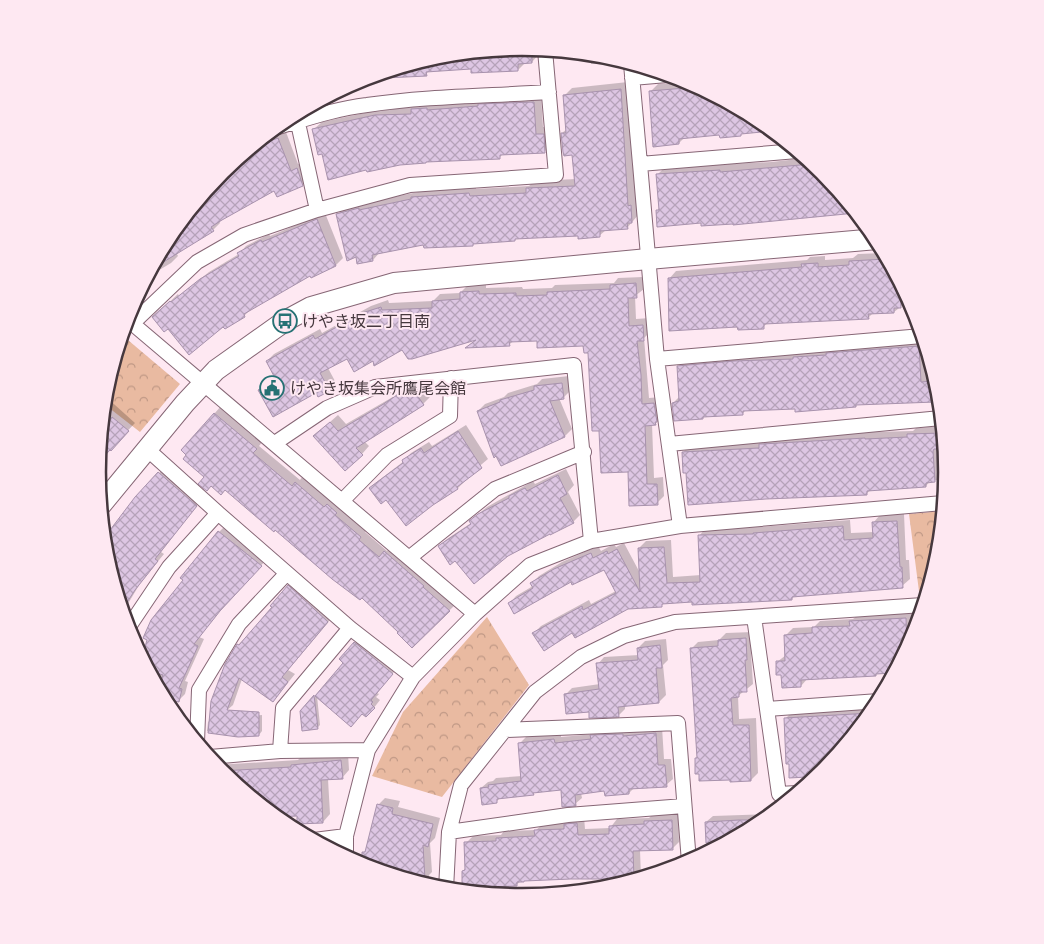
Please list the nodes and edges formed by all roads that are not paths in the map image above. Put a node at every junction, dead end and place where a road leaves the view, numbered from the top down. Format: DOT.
graph roads {
  1 [pos="546,57"];
  2 [pos="631,71"];
  3 [pos="549,92"];
  4 [pos="308,116"];
  5 [pos="298,122"];
  6 [pos="787,152"];
  7 [pos="640,164"];
  8 [pos="318,210"];
  9 [pos="867,240"];
  10 [pos="648,258"];
  11 [pos="137,314"];
  12 [pos="134,324"];
  13 [pos="915,337"];
  14 [pos="657,359"];
  15 [pos="451,378"];
  16 [pos="204,383"];
  17 [pos="934,419"];
  18 [pos="275,443"];
  19 [pos="668,444"];
  20 [pos="147,449"];
  21 [pos="584,452"];
  22 [pos="107,497"];
  23 [pos="342,501"];
  24 [pos="936,504"];
  25 [pos="218,512"];
  26 [pos="680,526"];
  27 [pos="591,541"];
  28 [pos="409,558"];
  29 [pos="287,573"];
  30 [pos="916,605"];
  31 [pos="475,614"];
  32 [pos="754,617"];
  33 [pos="134,620"];
  34 [pos="350,628"];
  35 [pos="413,677"];
  36 [pos="869,702"];
  37 [pos="767,709"];
  38 [pos="505,730"];
  39 [pos="197,732"];
  40 [pos="368,750"];
  41 [pos="280,751"];
  42 [pos="219,756"];
  43 [pos="785,794"];
  44 [pos="684,806"];
  45 [pos="450,832"];
  46 [pos="346,836"];
  47 [pos="326,838"];
  48 [pos="346,849"];
  49 [pos="688,853"];
  50 [pos="447,881"];
  1 -- 3 [label="street"];
  2 -- 7 [label="street"];
  3 -- 4 [label="street"];
  3 -- 8 [label="street"];
  5 -- 8 [label="street"];
  6 -- 7 [label="street"];
  7 -- 10 [label="street"];
  8 -- 11 [label="street"];
  9 -- 10 [label="street"];
  10 -- 14 [label="street"];
  10 -- 16 [label="street"];
  12 -- 16 [label="street"];
  13 -- 14 [label="street"];
  14 -- 19 [label="street"];
  15 -- 18 [label="street"];
  15 -- 21 [label="street"];
  15 -- 23 [label="street"];
  16 -- 18 [label="street"];
  16 -- 20 [label="street"];
  17 -- 19 [label="street"];
  18 -- 23 [label="street"];
  19 -- 26 [label="street"];
  20 -- 22 [label="street"];
  20 -- 25 [label="street"];
  21 -- 27 [label="street"];
  21 -- 28 [label="street"];
  23 -- 28 [label="street"];
  24 -- 26 [label="street"];
  25 -- 29 [label="street"];
  25 -- 33 [label="street"];
  26 -- 27 [label="street"];
  27 -- 31 [label="street"];
  28 -- 31 [label="street"];
  29 -- 34 [label="street"];
  29 -- 39 [label="street"];
  30 -- 32 [label="street"];
  31 -- 35 [label="street"];
  32 -- 37 [label="street"];
  32 -- 38 [label="street"];
  34 -- 35 [label="street"];
  34 -- 41 [label="street"];
  35 -- 40 [label="street"];
  36 -- 37 [label="street"];
  37 -- 43 [label="street"];
  38 -- 44 [label="street"];
  38 -- 45 [label="street"];
  40 -- 41 [label="street"];
  40 -- 46 [label="street"];
  41 -- 42 [label="street"];
  44 -- 45 [label="street"];
  44 -- 49 [label="street"];
  45 -- 50 [label="street"];
  46 -- 47 [label="street"];
  46 -- 48 [label="street"];
}
